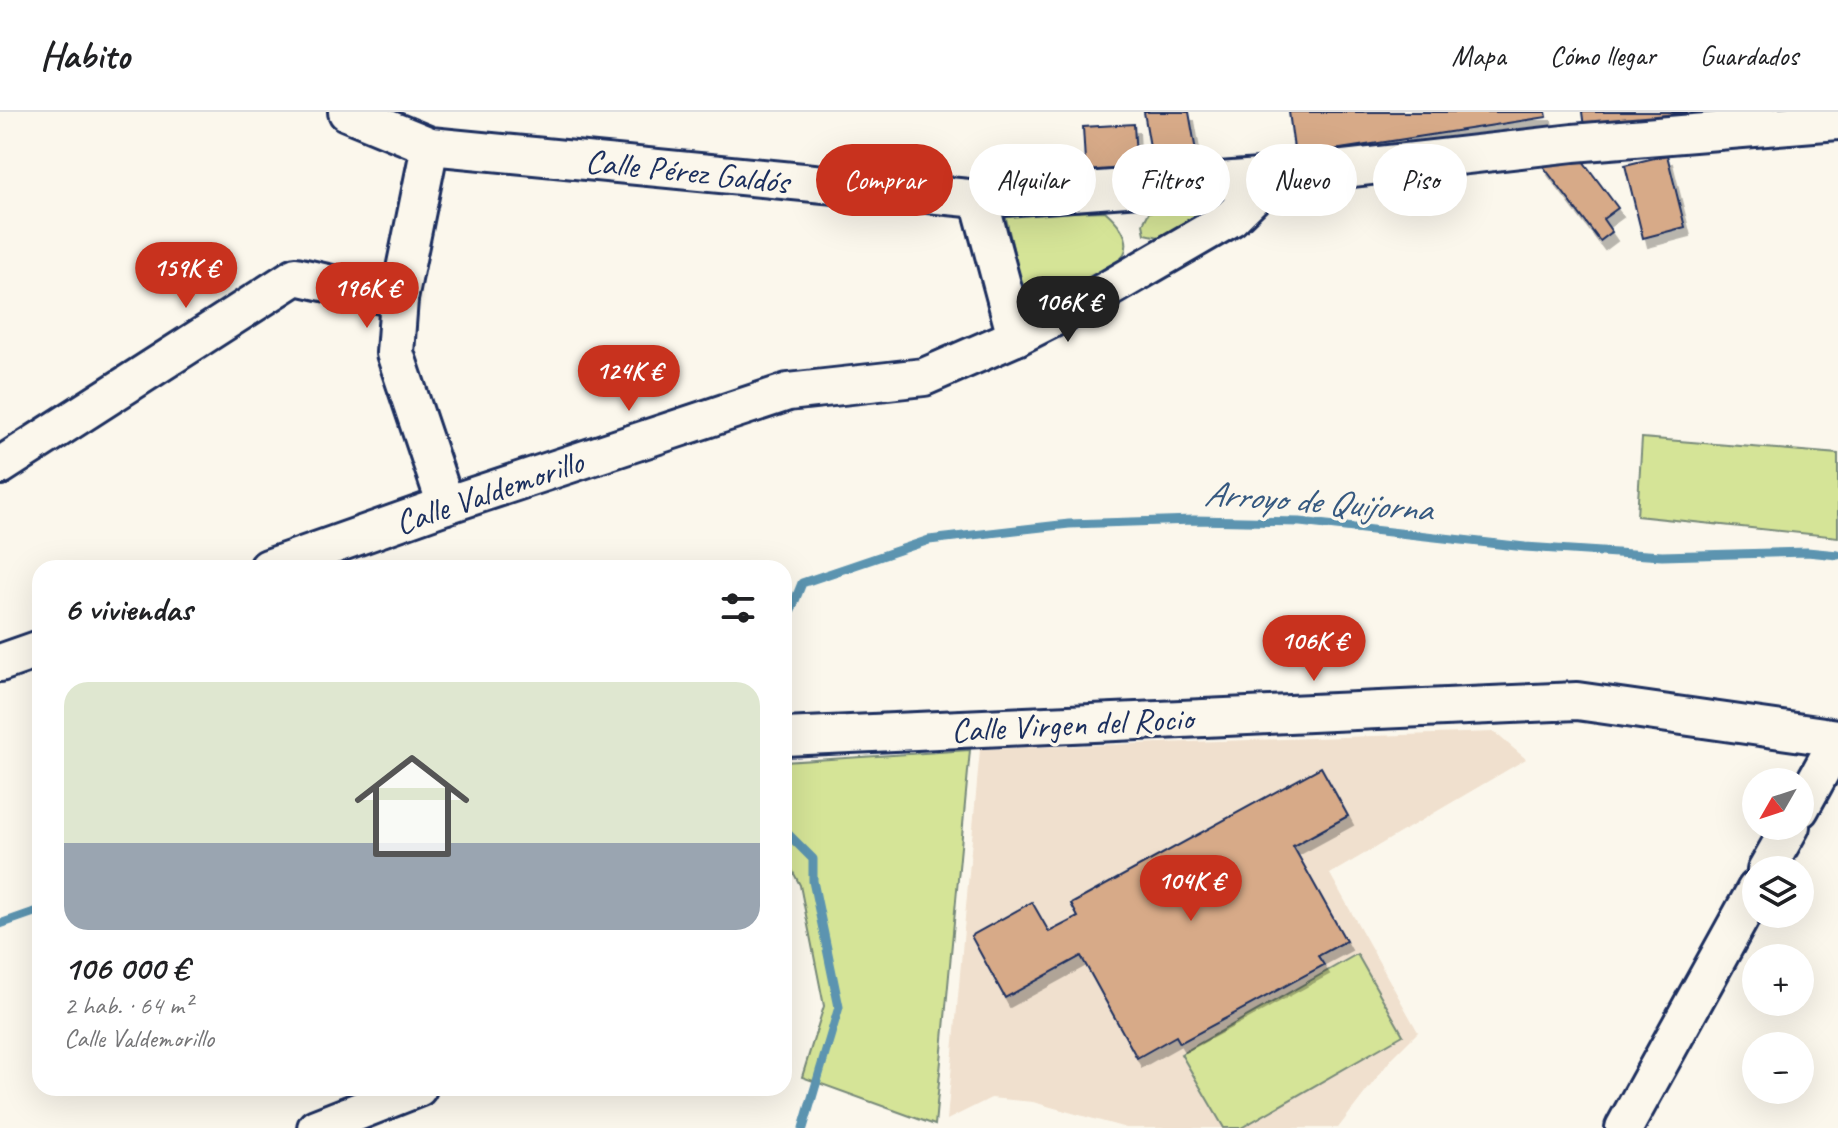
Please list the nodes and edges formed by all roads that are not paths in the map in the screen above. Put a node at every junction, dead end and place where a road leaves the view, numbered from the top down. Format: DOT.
graph roads {
  1 [pos="347,112"];
  2 [pos="1838,121"];
  3 [pos="1571,127"];
  4 [pos="430,146"];
  5 [pos="1357,163"];
  6 [pos="1246,179"];
  7 [pos="1096,190"];
  8 [pos="969,198"];
  9 [pos="1246,203"];
  10 [pos="984,216"];
  11 [pos="399,299"];
  12 [pos="1016,337"];
  13 [pos="0,466"];
  14 [pos="446,505"];
  15 [pos="291,560"];
  16 [pos="32,652"];
  17 [pos="0,663"];
  18 [pos="792,737"];
  19 [pos="1838,739"];
  20 [pos="1814,783"];
  21 [pos="1742,914"];
  22 [pos="398,1096"];
  23 [pos="316,1128"];
  24 [pos="1624,1128"];
  1 -- 4 [label="street, Calle Pérez Galdós"];
  2 -- 3 [label="street, Calle Pérez Galdós"];
  3 -- 5 [label="street, Calle Pérez Galdós"];
  4 -- 8 [label="street, Calle Pérez Galdós"];
  4 -- 11 [label="street"];
  6 -- 7 [label="street, Calle Pérez Galdós"];
  9 -- 12 [label="street, Calle Valdemorillo"];
  10 -- 12 [label="street"];
  11 -- 13 [label="street"];
  11 -- 14 [label="street"];
  12 -- 14 [label="street, Calle Valdemorillo"];
  14 -- 15 [label="street, Calle Valdemorillo"];
  16 -- 17 [label="street"];
  18 -- 19 [label="street, Calle Virgen del Rocio"];
  19 -- 20 [label="street"];
  21 -- 24 [label="street"];
  22 -- 23 [label="street"];
}
